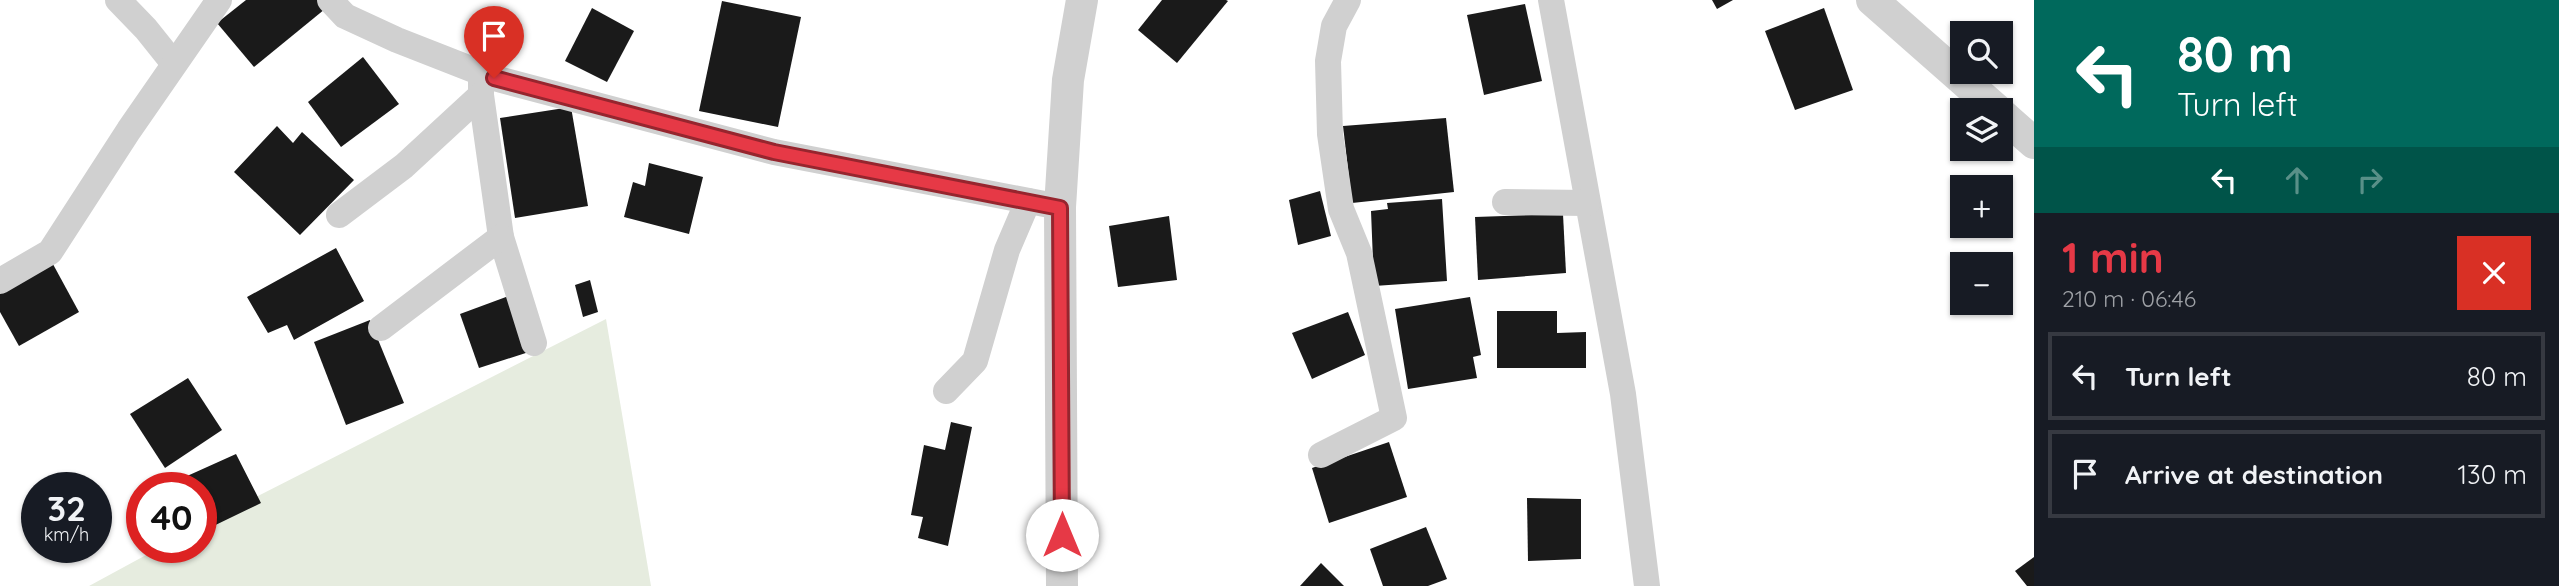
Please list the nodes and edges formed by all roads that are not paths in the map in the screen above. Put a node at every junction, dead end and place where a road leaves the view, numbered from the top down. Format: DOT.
graph roads {
  1 [pos="118,0"];
  2 [pos="219,0"];
  3 [pos="330,0"];
  4 [pos="1082,0"];
  5 [pos="1348,0"];
  6 [pos="1551,0"];
  7 [pos="1872,0"];
  8 [pos="174,64"];
  9 [pos="481,84"];
  10 [pos="1983,98"];
  11 [pos="2013,124"];
  12 [pos="2034,143"];
  13 [pos="1028,201"];
  14 [pos="1506,202"];
  15 [pos="1587,203"];
  16 [pos="1060,208"];
  17 [pos="339,215"];
  18 [pos="501,237"];
  19 [pos="0,281"];
  20 [pos="381,328"];
  21 [pos="534,343"];
  22 [pos="946,391"];
  23 [pos="1321,455"];
  24 [pos="1062,586"];
  25 [pos="1647,586"];
  1 -- 8 [label="street"];
  2 -- 8 [label="street"];
  3 -- 9 [label="street"];
  4 -- 16 [label="street"];
  5 -- 23 [label="street"];
  6 -- 15 [label="street"];
  7 -- 10 [label="street"];
  8 -- 19 [label="street"];
  9 -- 13 [label="street"];
  9 -- 17 [label="street"];
  9 -- 18 [label="street"];
  11 -- 12 [label="street"];
  13 -- 16 [label="street"];
  13 -- 22 [label="street"];
  14 -- 15 [label="street"];
  15 -- 25 [label="street"];
  16 -- 24 [label="street"];
  18 -- 20 [label="street"];
  18 -- 21 [label="street"];
}
